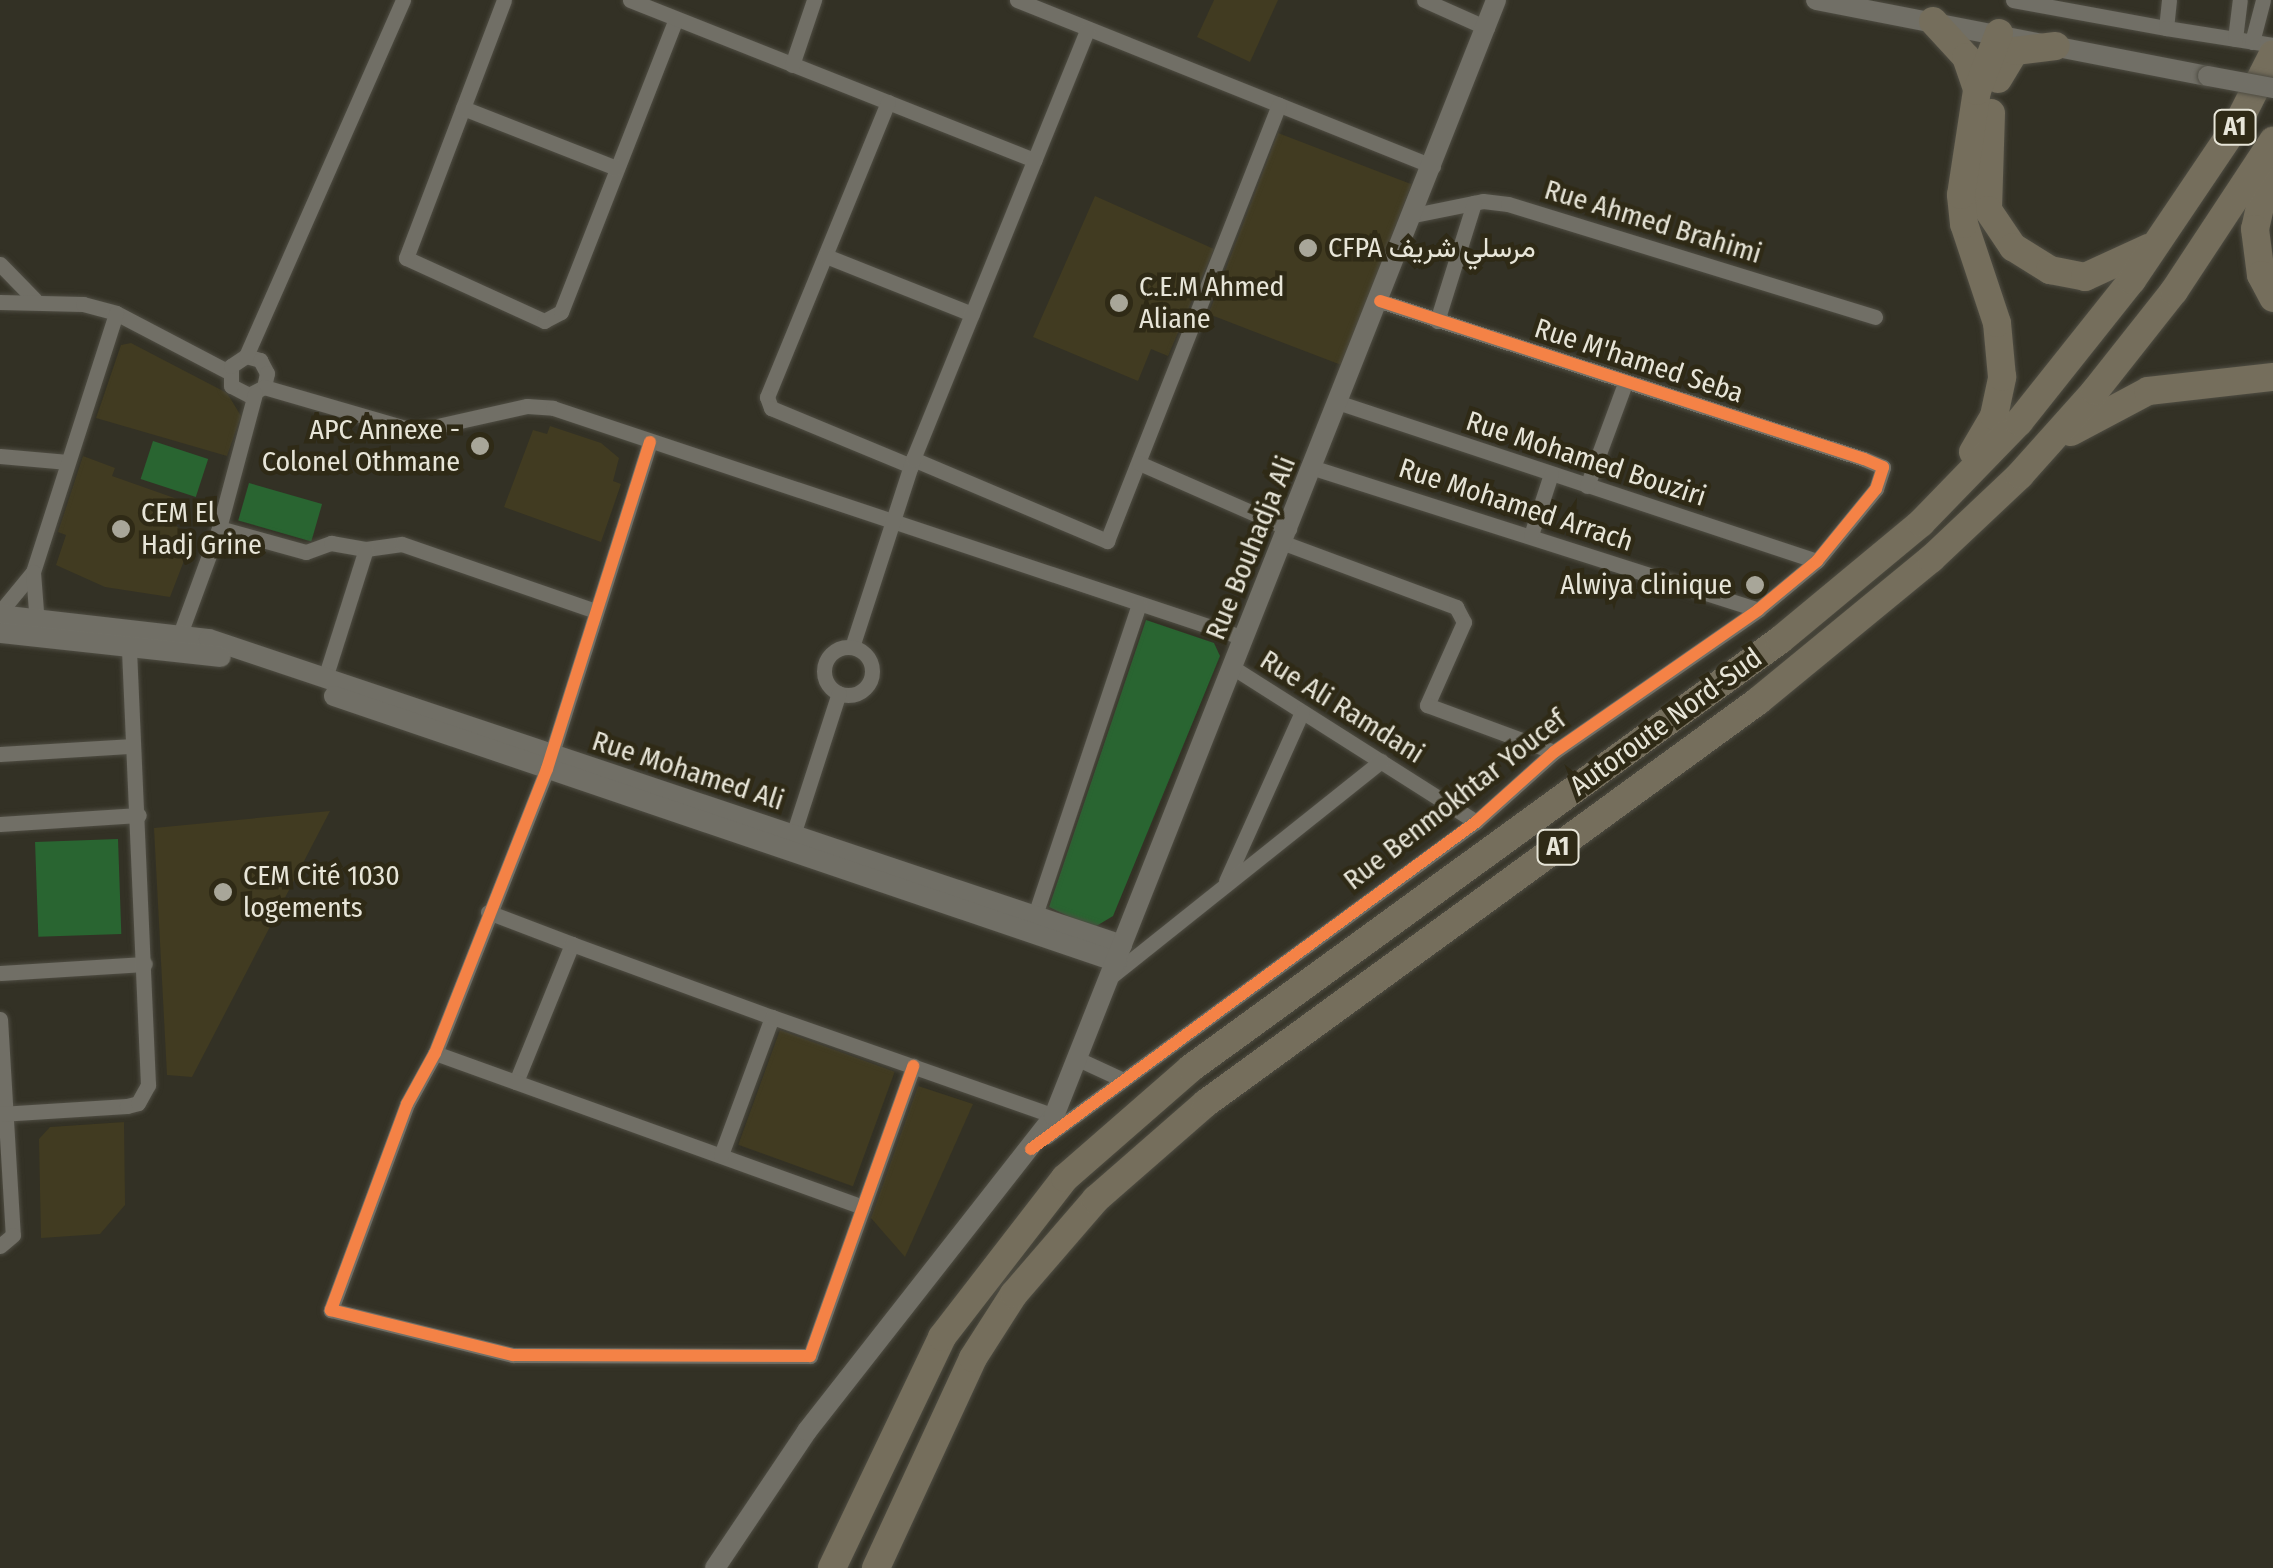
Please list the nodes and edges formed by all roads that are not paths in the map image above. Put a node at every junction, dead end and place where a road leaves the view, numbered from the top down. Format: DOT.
graph roads {
  1 [pos="403,0"];
  2 [pos="504,0"];
  3 [pos="630,0"];
  4 [pos="814,0"];
  5 [pos="1016,0"];
  6 [pos="1424,0"];
  7 [pos="1496,0"];
  8 [pos="2013,0"];
  9 [pos="2169,0"];
  10 [pos="2240,0"];
  11 [pos="2262,0"];
  12 [pos="1828,1"];
  13 [pos="676,18"];
  14 [pos="1933,21"];
  15 [pos="1486,28"];
  16 [pos="2166,28"];
  17 [pos="1088,29"];
  18 [pos="1999,33"];
  19 [pos="2253,45"];
  20 [pos="2273,45"];
  21 [pos="2056,46"];
  22 [pos="792,65"];
  23 [pos="1988,85"];
  24 [pos="2273,88"];
  25 [pos="888,102"];
  26 [pos="1279,105"];
  27 [pos="462,108"];
  28 [pos="2273,140"];
  29 [pos="2273,158"];
  30 [pos="1034,160"];
  31 [pos="1433,166"];
  32 [pos="616,168"];
  33 [pos="2192,196"];
  34 [pos="1474,203"];
  35 [pos="1414,215"];
  36 [pos="826,256"];
  37 [pos="0,264"];
  38 [pos="2273,298"];
  39 [pos="35,300"];
  40 [pos="1380,301"];
  41 [pos="0,302"];
  42 [pos="116,313"];
  43 [pos="972,314"];
  44 [pos="1875,316"];
  45 [pos="1437,321"];
  46 [pos="246,356"];
  47 [pos="229,372"];
  48 [pos="2273,377"];
  49 [pos="1625,383"];
  50 [pos="260,390"];
  51 [pos="1340,403"];
  52 [pos="650,442"];
  53 [pos="0,456"];
  54 [pos="68,462"];
  55 [pos="912,463"];
  56 [pos="1139,463"];
  57 [pos="1314,468"];
  58 [pos="1884,468"];
  59 [pos="1551,474"];
  60 [pos="2020,475"];
  61 [pos="1588,486"];
  62 [pos="890,522"];
  63 [pos="1921,523"];
  64 [pos="219,528"];
  65 [pos="1531,535"];
  66 [pos="1286,536"];
  67 [pos="366,550"];
  68 [pos="1817,562"];
  69 [pos="33,572"];
  70 [pos="1139,605"];
  71 [pos="1758,610"];
  72 [pos="596,611"];
  73 [pos="11,624"];
  74 [pos="1244,638"];
  75 [pos="177,641"];
  76 [pos="129,644"];
  77 [pos="852,647"];
  78 [pos="1232,667"];
  79 [pos="325,678"];
  80 [pos="839,693"];
  81 [pos="1302,712"];
  82 [pos="129,746"];
  83 [pos="1554,752"];
  84 [pos="0,754"];
  85 [pos="1381,761"];
  86 [pos="550,762"];
  87 [pos="138,816"];
  88 [pos="1476,822"];
  89 [pos="0,824"];
  90 [pos="793,835"];
  91 [pos="1224,886"];
  92 [pos="488,912"];
  93 [pos="1034,918"];
  94 [pos="572,944"];
  95 [pos="1117,961"];
  96 [pos="145,964"];
  97 [pos="0,973"];
  98 [pos="772,1017"];
  99 [pos="0,1019"];
  100 [pos="435,1053"];
  101 [pos="1080,1060"];
  102 [pos="913,1066"];
  103 [pos="1119,1078"];
  104 [pos="516,1082"];
  105 [pos="3,1114"];
  106 [pos="1054,1116"];
  107 [pos="1031,1148"];
  108 [pos="720,1155"];
  109 [pos="863,1207"];
  110 [pos="0,1246"];
  111 [pos="715,1568"];
  112 [pos="832,1568"];
  113 [pos="876,1568"];
  1 -- 46 [label="street"];
  2 -- 27 [label="street"];
  3 -- 13 [label="street"];
  4 -- 22 [label="street"];
  5 -- 17 [label="street"];
  6 -- 15 [label="street"];
  7 -- 15 [label="street, Rue Bouhadja Ali"];
  8 -- 16 [label="street"];
  9 -- 16 [label="street"];
  10 -- 19 [label="street"];
  11 -- 19 [label="street"];
  12 -- 14 [label="street"];
  13 -- 22 [label="street"];
  13 -- 32 [label="street"];
  14 -- 18 [label="street"];
  14 -- 23 [label="highway"];
  15 -- 31 [label="street, Rue Bouhadja Ali"];
  16 -- 19 [label="street"];
  17 -- 26 [label="street"];
  17 -- 30 [label="street"];
  18 -- 21 [label="street"];
  18 -- 23 [label="highway"];
  19 -- 20 [label="street"];
  19 -- 33 [label="highway, Autoroute Nord-Sud / A1"];
  21 -- 23 [label="highway"];
  21 -- 24 [label="street, bridge"];
  22 -- 25 [label="street"];
  23 -- 33 [label="highway"];
  23 -- 63 [label="highway"];
  25 -- 30 [label="street"];
  25 -- 36 [label="street"];
  26 -- 31 [label="street"];
  26 -- 56 [label="street"];
  27 -- 32 [label="street"];
  27 -- 32 [label="street"];
  28 -- 60 [label="highway, Autoroute Nord-Sud / A1"];
  29 -- 38 [label="highway"];
  30 -- 43 [label="street"];
  31 -- 35 [label="street, Rue Bouhadja Ali"];
  33 -- 63 [label="highway, Autoroute Nord-Sud / A1"];
  34 -- 35 [label="street, Rue Ahmed Brahimi"];
  34 -- 44 [label="street, Rue Ahmed Brahimi"];
  34 -- 45 [label="street"];
  35 -- 40 [label="street, Rue Bouhadja Ali"];
  36 -- 43 [label="street"];
  36 -- 55 [label="street"];
  37 -- 39 [label="street"];
  39 -- 41 [label="street"];
  39 -- 42 [label="street"];
  40 -- 45 [label="street, Rue M'hamed Seba"];
  40 -- 51 [label="street, Rue Bouhadja Ali"];
  42 -- 47 [label="street"];
  42 -- 54 [label="street"];
  43 -- 55 [label="street"];
  45 -- 49 [label="street, Rue M'hamed Seba"];
  46 -- 47 [label="street"];
  46 -- 50 [label="street"];
  47 -- 50 [label="street"];
  48 -- 60 [label="highway"];
  49 -- 58 [label="street, Rue M'hamed Seba"];
  49 -- 61 [label="street"];
  50 -- 52 [label="street"];
  50 -- 64 [label="street"];
  51 -- 57 [label="street, Rue Bouhadja Ali"];
  51 -- 59 [label="street, Rue Mohamed Bouziri"];
  52 -- 62 [label="street"];
  52 -- 72 [label="street"];
  53 -- 54 [label="street"];
  54 -- 69 [label="street"];
  55 -- 56 [label="street"];
  55 -- 62 [label="street"];
  56 -- 66 [label="street"];
  57 -- 65 [label="street, Rue Mohamed Arrach"];
  57 -- 66 [label="street, Rue Bouhadja Ali"];
  58 -- 68 [label="street, Rue Benmokhtar Youcef"];
  59 -- 61 [label="street, Rue Mohamed Bouziri"];
  59 -- 65 [label="street"];
  60 -- 113 [label="highway, Autoroute Nord-Sud / A1"];
  61 -- 68 [label="street, Rue Mohamed Bouziri"];
  62 -- 70 [label="street"];
  62 -- 77 [label="street"];
  63 -- 112 [label="highway, Autoroute Nord-Sud / A1"];
  64 -- 67 [label="street"];
  64 -- 75 [label="street"];
  65 -- 71 [label="street, Rue Mohamed Arrach"];
  66 -- 74 [label="street, Rue Bouhadja Ali"];
  66 -- 83 [label="street"];
  67 -- 72 [label="street"];
  67 -- 79 [label="street"];
  68 -- 71 [label="street, Rue Benmokhtar Youcef"];
  69 -- 73 [label="street"];
  69 -- 73 [label="street"];
  70 -- 74 [label="street"];
  70 -- 93 [label="street"];
  71 -- 83 [label="street, Rue Benmokhtar Youcef"];
  72 -- 86 [label="street"];
  73 -- 75 [label="street, Rue Mohamed Ali"];
  73 -- 76 [label="street"];
  74 -- 78 [label="street, Rue Bouhadja Ali"];
  75 -- 76 [label="street"];
  75 -- 79 [label="street, Rue Mohamed Ali"];
  75 -- 86 [label="street"];
  76 -- 82 [label="street"];
  77 -- 80 [label="street"];
  77 -- 80 [label="street"];
  78 -- 81 [label="street, Rue Ali Ramdani"];
  78 -- 95 [label="street, Rue Bouhadja Ali"];
  79 -- 86 [label="street, Rue Mohamed Ali"];
  80 -- 90 [label="street"];
  81 -- 85 [label="street, Rue Ali Ramdani"];
  81 -- 91 [label="street"];
  82 -- 84 [label="street"];
  82 -- 87 [label="street"];
  83 -- 88 [label="street, Rue Benmokhtar Youcef"];
  85 -- 88 [label="street, Rue Ali Ramdani"];
  85 -- 91 [label="street"];
  86 -- 90 [label="street, Rue Mohamed Ali"];
  86 -- 92 [label="street"];
  86 -- 95 [label="street"];
  87 -- 89 [label="street"];
  87 -- 96 [label="street"];
  88 -- 103 [label="street, Rue Benmokhtar Youcef"];
  90 -- 93 [label="street, Rue Mohamed Ali"];
  91 -- 95 [label="street"];
  92 -- 94 [label="street"];
  92 -- 100 [label="street"];
  93 -- 95 [label="street, Rue Mohamed Ali"];
  94 -- 98 [label="street"];
  94 -- 104 [label="street"];
  95 -- 101 [label="street, Rue Bouhadja Ali"];
  96 -- 97 [label="street"];
  96 -- 105 [label="street"];
  98 -- 102 [label="street"];
  98 -- 108 [label="street"];
  99 -- 105 [label="street"];
  100 -- 104 [label="street"];
  100 -- 109 [label="street"];
  101 -- 103 [label="street"];
  101 -- 106 [label="street, Rue Bouhadja Ali"];
  102 -- 106 [label="street"];
  102 -- 109 [label="street"];
  103 -- 107 [label="street, Rue Benmokhtar Youcef"];
  104 -- 108 [label="street"];
  105 -- 110 [label="street"];
  106 -- 107 [label="street, Rue Bouhadja Ali"];
  107 -- 111 [label="street, Rue Bouhadja Ali"];
  108 -- 109 [label="street"];
}
